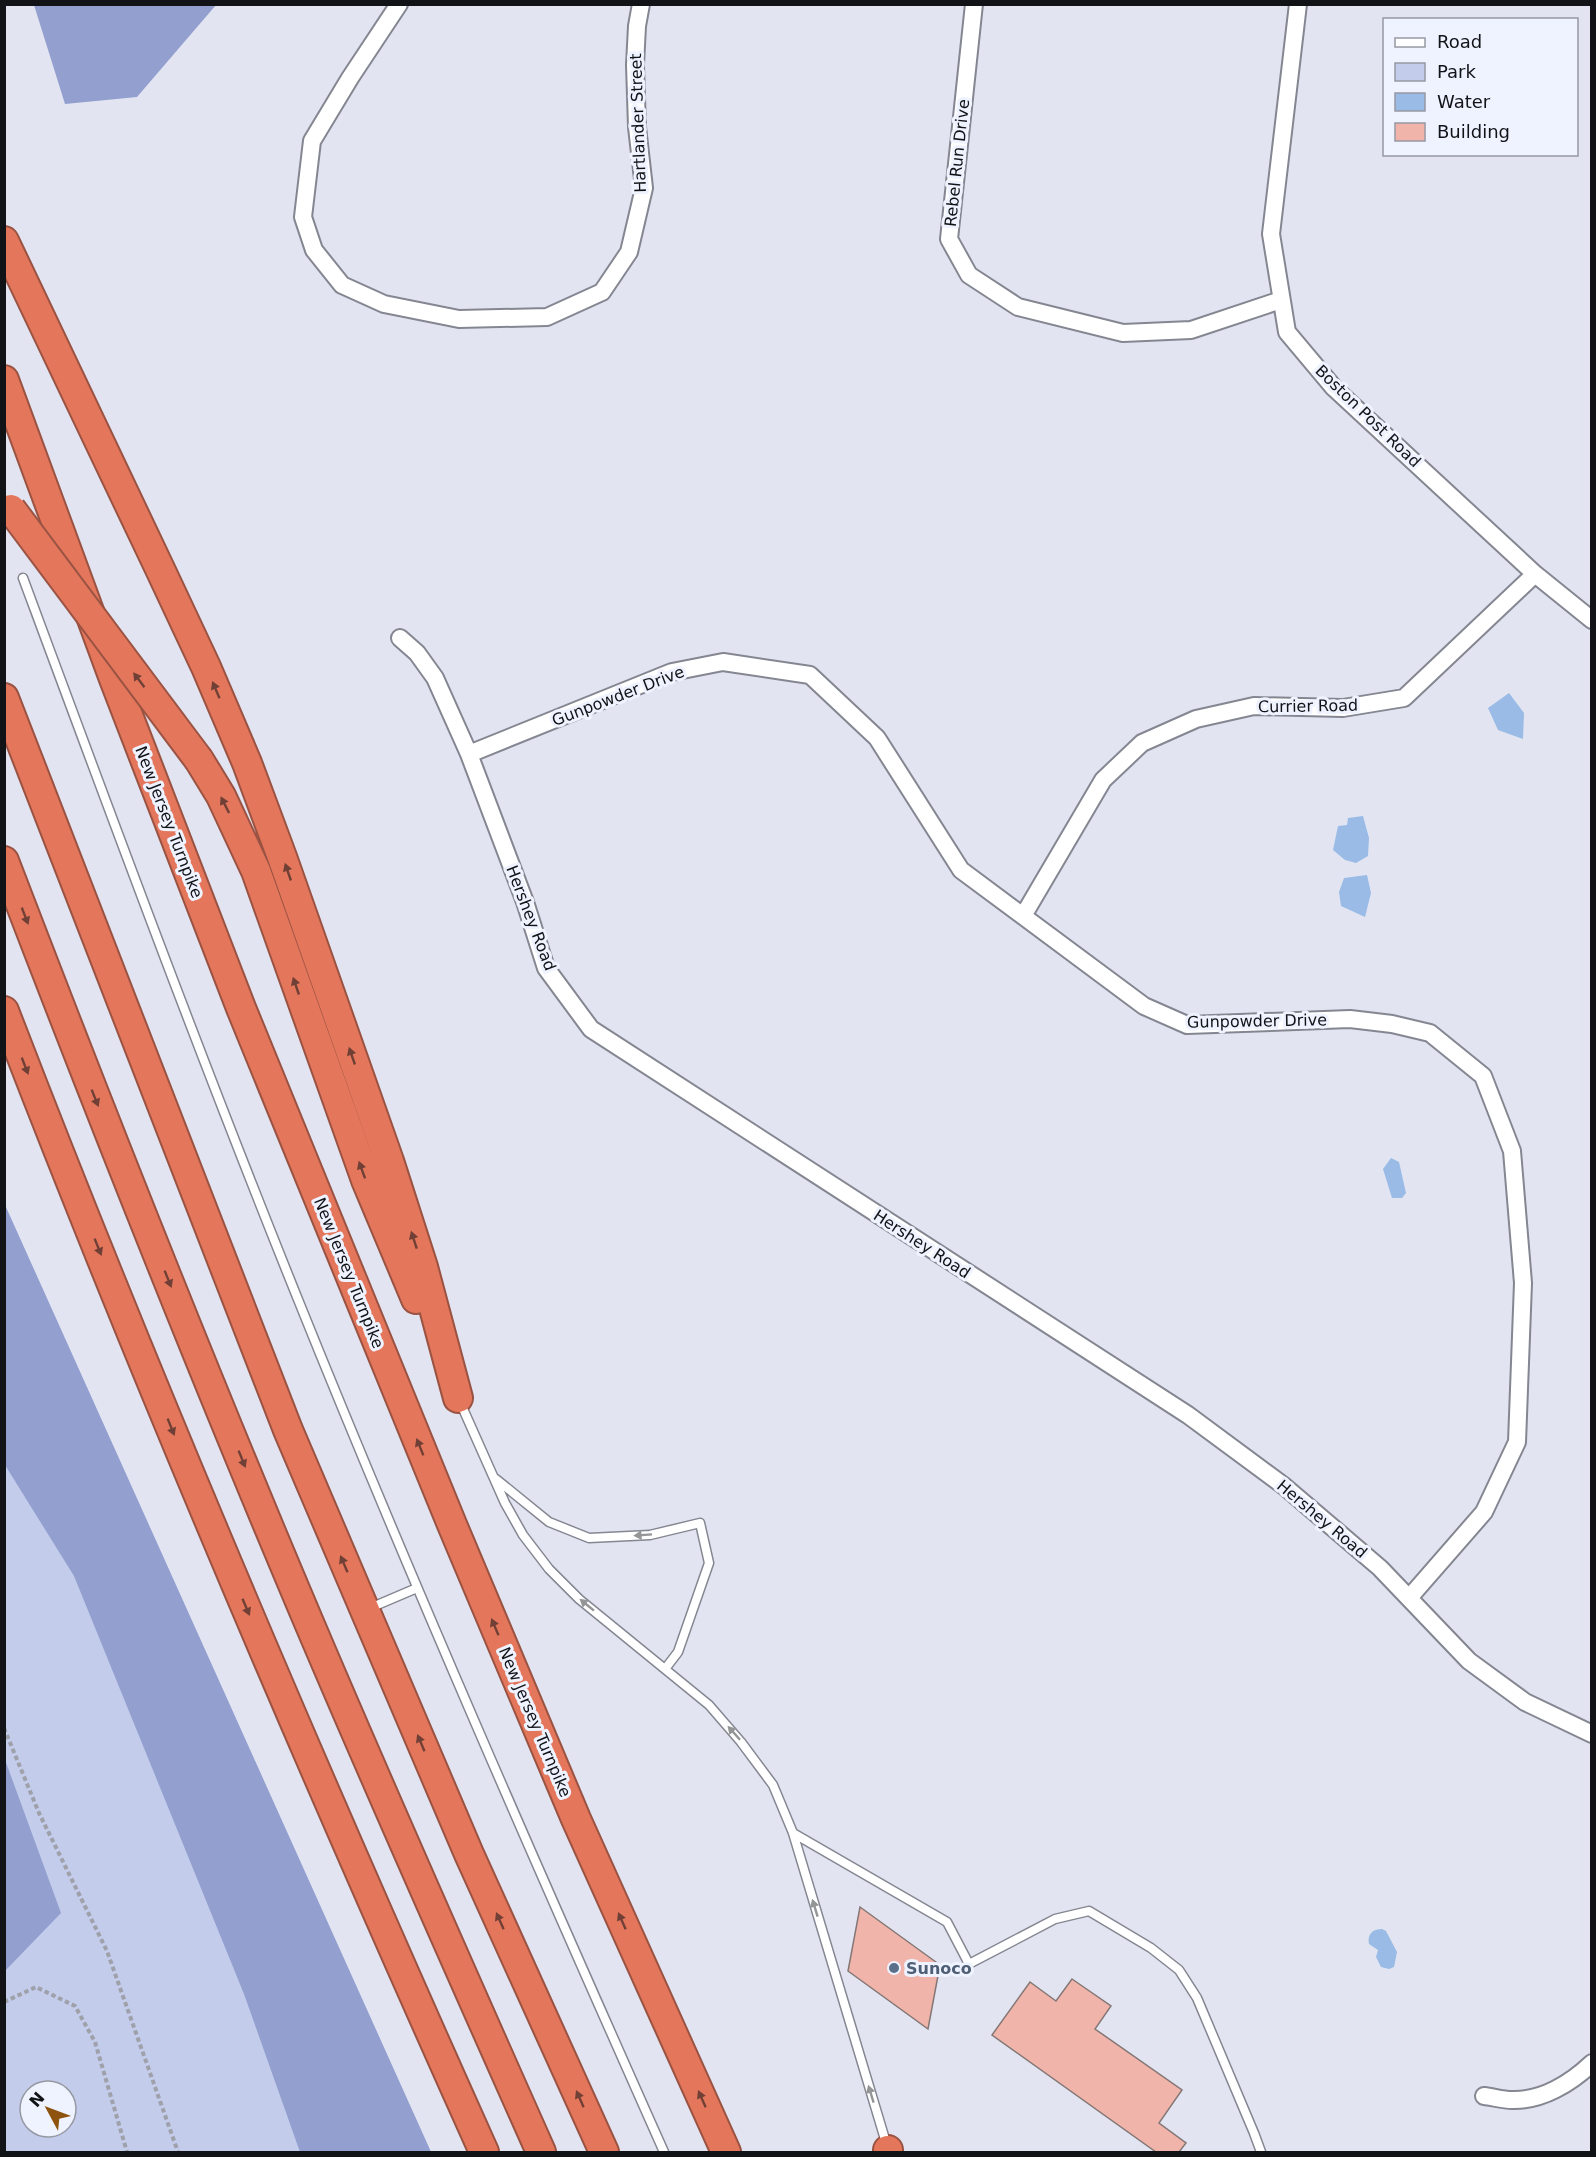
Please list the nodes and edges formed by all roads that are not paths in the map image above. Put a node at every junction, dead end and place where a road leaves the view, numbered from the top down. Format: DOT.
graph roads {
  1 [pos="399,4"];
  2 [pos="641,4"];
  3 [pos="974,4"];
  4 [pos="1298,4"];
  5 [pos="4,241"];
  6 [pos="1281,300"];
  7 [pos="4,380"];
  8 [pos="8,504"];
  9 [pos="1535,574"];
  10 [pos="23,578"];
  11 [pos="1592,620"];
  12 [pos="400,638"];
  13 [pos="4,698"];
  14 [pos="470,754"];
  15 [pos="4,861"];
  16 [pos="1023,916"];
  17 [pos="4,1011"];
  18 [pos="458,1398"];
  19 [pos="493,1477"];
  20 [pos="417,1588"];
  21 [pos="1409,1598"];
  22 [pos="364,1610"];
  23 [pos="665,1669"];
  24 [pos="1592,1734"];
  25 [pos="793,1833"];
  26 [pos="1592,2063"];
  27 [pos="1484,2096"];
  28 [pos="484,2152"];
  29 [pos="541,2152"];
  30 [pos="604,2152"];
  31 [pos="664,2152"];
  32 [pos="726,2152"];
  33 [pos="888,2152"];
  34 [pos="1261,2152"];
  1 -- 2 [label="street, Hartlander Street"];
  3 -- 6 [label="street, Rebel Run Drive"];
  4 -- 6 [label="street, Boston Post Road"];
  18 -- 5 [label="highway, one-way"];
  6 -- 9 [label="street, Boston Post Road"];
  32 -- 7 [label="highway, New Jersey Turnpike, one-way"];
  18 -- 8 [label="highway, one-way, bridge"];
  9 -- 11 [label="street, Boston Post Road"];
  9 -- 16 [label="street, Currier Road"];
  10 -- 20 [label="lane"];
  12 -- 14 [label="street, Hershey Road"];
  22 -- 13 [label="highway, one-way"];
  14 -- 16 [label="street, Gunpowder Drive"];
  14 -- 21 [label="street, Hershey Road"];
  15 -- 29 [label="highway, one-way"];
  16 -- 21 [label="street, Gunpowder Drive"];
  17 -- 28 [label="highway, one-way"];
  18 -- 19 [label="lane"];
  23 -- 19 [label="lane, one-way"];
  23 -- 19 [label="lane, one-way"];
  20 -- 22 [label="lane"];
  20 -- 31 [label="lane"];
  21 -- 24 [label="street, Hershey Road"];
  30 -- 22 [label="highway, one-way"];
  25 -- 23 [label="lane, one-way"];
  33 -- 25 [label="lane, one-way"];
  25 -- 34 [label="lane"];
  26 -- 27 [label="street"];
}
